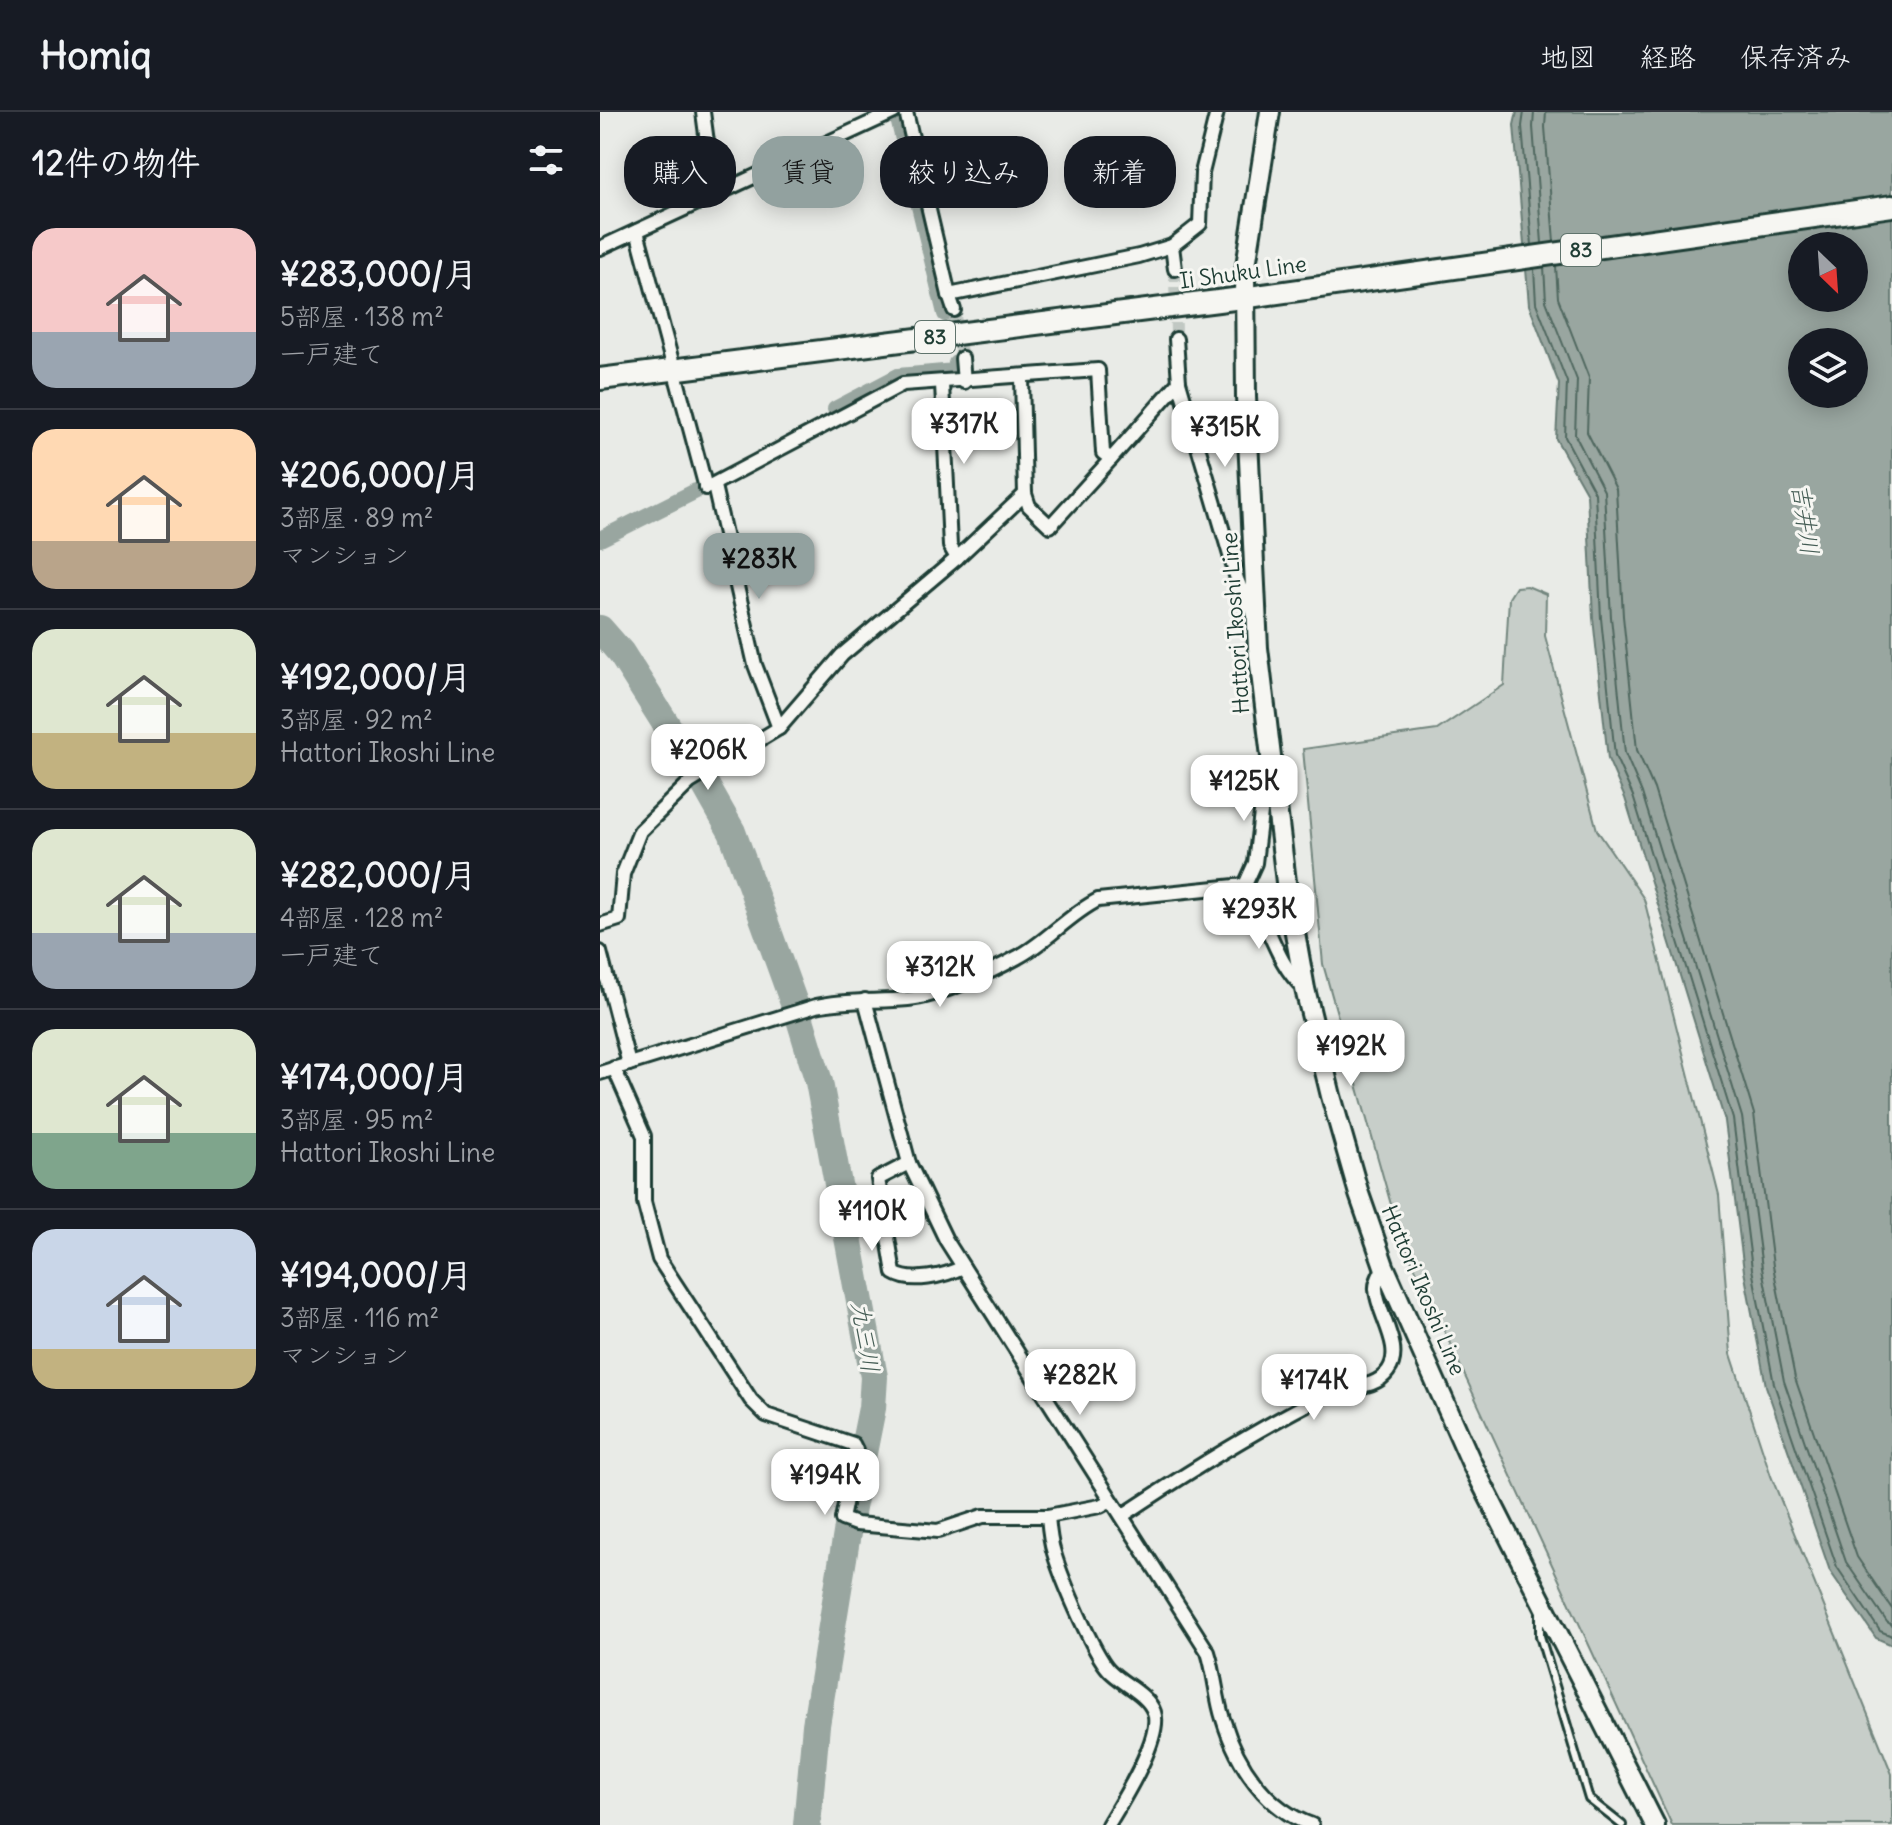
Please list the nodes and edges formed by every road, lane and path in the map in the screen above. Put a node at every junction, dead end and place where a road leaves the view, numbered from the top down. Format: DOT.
graph roads {
  1 [pos="703,112"];
  2 [pos="894,112"];
  3 [pos="906,112"];
  4 [pos="1217,112"];
  5 [pos="1270,112"];
  6 [pos="706,136"];
  7 [pos="736,185"];
  8 [pos="1892,206"];
  9 [pos="686,208"];
  10 [pos="637,231"];
  11 [pos="1172,246"];
  12 [pos="600,248"];
  13 [pos="1175,269"];
  14 [pos="949,295"];
  15 [pos="1242,298"];
  16 [pos="954,310"];
  17 [pos="1176,339"];
  18 [pos="962,358"];
  19 [pos="673,369"];
  20 [pos="1022,378"];
  21 [pos="600,379"];
  22 [pos="964,382"];
  23 [pos="1179,382"];
  24 [pos="942,384"];
  25 [pos="1111,459"];
  26 [pos="714,486"];
  27 [pos="1025,494"];
  28 [pos="957,558"];
  29 [pos="1257,611"];
  30 [pos="779,728"];
  31 [pos="1274,786"];
  32 [pos="1245,885"];
  33 [pos="600,925"];
  34 [pos="600,952"];
  35 [pos="1305,989"];
  36 [pos="865,1000"];
  37 [pos="629,1064"];
  38 [pos="614,1068"];
  39 [pos="600,1073"];
  40 [pos="909,1163"];
  41 [pos="1384,1266"];
  42 [pos="963,1267"];
  43 [pos="1111,1500"];
  44 [pos="1048,1516"];
  45 [pos="1122,1516"];
  46 [pos="1540,1598"];
  47 [pos="1108,1825"];
  48 [pos="1312,1825"];
  49 [pos="1622,1825"];
  50 [pos="1655,1825"];
  1 -- 6 [label="street"];
  2 -- 7 [label="street"];
  3 -- 14 [label="street"];
  4 -- 11 [label="street"];
  5 -- 15 [label="main road, Hattori Ikoshi Line"];
  8 -- 15 [label="main road, Ii Shuku Line / 83"];
  9 -- 10 [label="street"];
  10 -- 12 [label="street"];
  10 -- 19 [label="street"];
  11 -- 13 [label="street"];
  11 -- 14 [label="street"];
  14 -- 16 [label="street"];
  15 -- 19 [label="main road, Ii Shuku Line / 83"];
  15 -- 29 [label="main road, Hattori Ikoshi Line"];
  17 -- 23 [label="street"];
  18 -- 22 [label="street"];
  19 -- 21 [label="main road, Ii Shuku Line / 83"];
  19 -- 26 [label="street"];
  20 -- 22 [label="street"];
  20 -- 25 [label="street"];
  20 -- 27 [label="street"];
  22 -- 24 [label="street"];
  23 -- 25 [label="street"];
  23 -- 29 [label="street"];
  24 -- 26 [label="street"];
  24 -- 28 [label="street"];
  25 -- 27 [label="street"];
  26 -- 30 [label="street"];
  27 -- 28 [label="street"];
  28 -- 30 [label="street"];
  29 -- 31 [label="main road, Hattori Ikoshi Line"];
  30 -- 33 [label="street"];
  31 -- 32 [label="street"];
  31 -- 35 [label="main road, Hattori Ikoshi Line"];
  32 -- 35 [label="street"];
  32 -- 36 [label="street"];
  34 -- 37 [label="street"];
  35 -- 41 [label="main road, Hattori Ikoshi Line"];
  36 -- 37 [label="street"];
  36 -- 40 [label="street"];
  37 -- 38 [label="street"];
  38 -- 39 [label="street"];
  38 -- 44 [label="street"];
  40 -- 42 [label="street"];
  40 -- 42 [label="street"];
  41 -- 45 [label="street"];
  41 -- 46 [label="main road, Hattori Ikoshi Line"];
  42 -- 43 [label="street"];
  43 -- 44 [label="street"];
  43 -- 45 [label="street"];
  44 -- 47 [label="street"];
  45 -- 48 [label="street"];
  46 -- 49 [label="lane"];
  46 -- 50 [label="main road, Hattori Ikoshi Line"];
}
